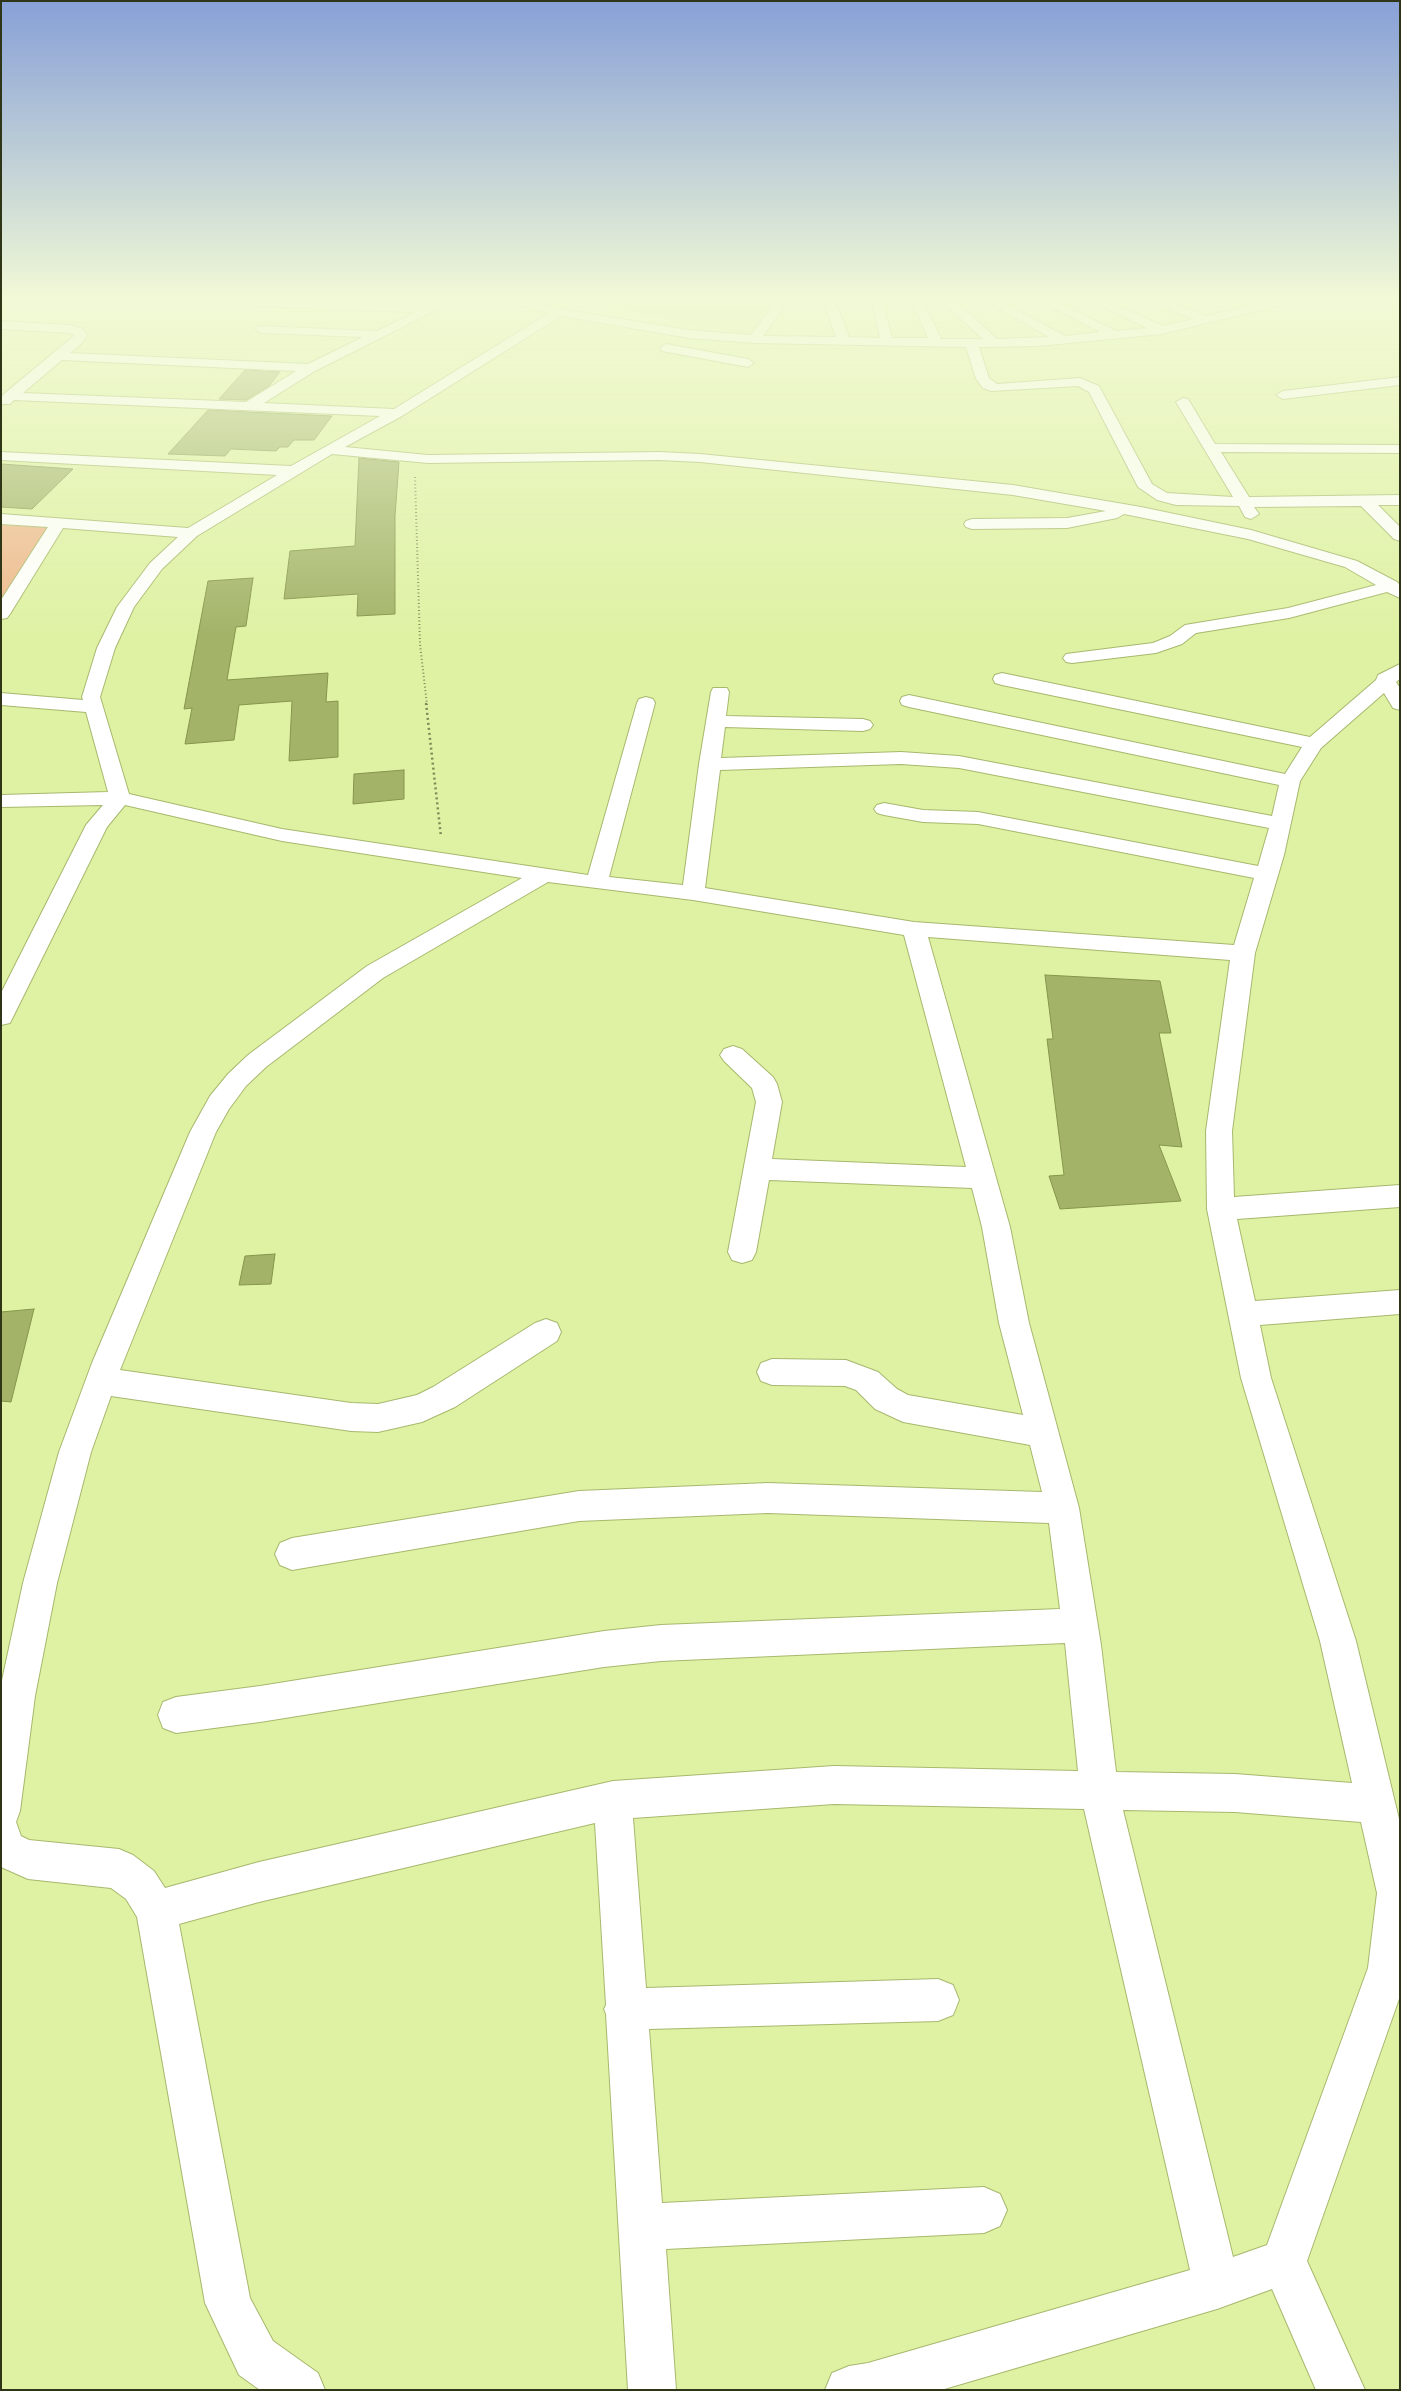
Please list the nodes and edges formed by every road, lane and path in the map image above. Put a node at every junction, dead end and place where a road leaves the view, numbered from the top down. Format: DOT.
graph roads {
  1 [pos="346,411"];
  2 [pos="401,411"];
  3 [pos="1105,411"];
  4 [pos="1188,411"];
  5 [pos="397,413"];
  6 [pos="1210,448"];
  7 [pos="330,449"];
  8 [pos="1400,449"];
  9 [pos="1,456"];
  10 [pos="414,458"];
  11 [pos="293,470"];
  12 [pos="1400,500"];
  13 [pos="1366,501"];
  14 [pos="1244,502"];
  15 [pos="1131,510"];
  16 [pos="1,519"];
  17 [pos="58,524"];
  18 [pos="972,524"];
  19 [pos="191,533"];
  20 [pos="1400,536"];
  21 [pos="1268,540"];
  22 [pos="1396,590"];
  23 [pos="1,614"];
  24 [pos="1072,658"];
  25 [pos="1002,679"];
  26 [pos="1395,684"];
  27 [pos="720,692"];
  28 [pos="1,698"];
  29 [pos="909,700"];
  30 [pos="646,703"];
  31 [pos="94,707"];
  32 [pos="716,721"];
  33 [pos="862,725"];
  34 [pos="1314,744"];
  35 [pos="709,764"];
  36 [pos="1290,781"];
  37 [pos="120,798"];
  38 [pos="1,801"];
  39 [pos="884,809"];
  40 [pos="1280,824"];
  41 [pos="444,860"];
  42 [pos="1266,874"];
  43 [pos="544,875"];
  44 [pos="597,883"];
  45 [pos="692,893"];
  46 [pos="914,930"];
  47 [pos="1242,953"];
  48 [pos="1,1018"];
  49 [pos="733,1055"];
  50 [pos="757,1168"];
  51 [pos="981,1178"];
  52 [pos="1400,1196"];
  53 [pos="1221,1208"];
  54 [pos="742,1252"];
  55 [pos="1400,1302"];
  56 [pos="1242,1314"];
  57 [pos="546,1332"];
  58 [pos="772,1372"];
  59 [pos="100,1381"];
  60 [pos="1043,1432"];
  61 [pos="1063,1508"];
  62 [pos="292,1554"];
  63 [pos="1080,1624"];
  64 [pos="176,1715"];
  65 [pos="1099,1790"];
  66 [pos="613,1800"];
  67 [pos="1376,1804"];
  68 [pos="2,1836"];
  69 [pos="156,1910"];
  70 [pos="938,2000"];
  71 [pos="625,2008"];
  72 [pos="984,2210"];
  73 [pos="640,2227"];
  74 [pos="1284,2262"];
  75 [pos="1217,2286"];
  76 [pos="301,2390"];
  77 [pos="652,2390"];
  78 [pos="849,2390"];
  79 [pos="1341,2390"];
  1 -- 5 [label="street"];
  2 -- 5 [label="street"];
  3 -- 14 [label="street"];
  4 -- 6 [label="street"];
  5 -- 7 [label="street"];
  6 -- 8 [label="street"];
  6 -- 14 [label="street"];
  7 -- 10 [label="street"];
  7 -- 11 [label="street"];
  9 -- 11 [label="street"];
  10 -- 15 [label="street"];
  10 -- 41 [label="path"];
  11 -- 19 [label="street"];
  12 -- 13 [label="street"];
  13 -- 14 [label="street"];
  13 -- 20 [label="street"];
  14 -- 21 [label="street"];
  15 -- 18 [label="street"];
  15 -- 21 [label="street"];
  16 -- 17 [label="street"];
  17 -- 19 [label="street"];
  17 -- 23 [label="street"];
  19 -- 31 [label="street"];
  21 -- 22 [label="street"];
  22 -- 24 [label="street"];
  25 -- 34 [label="street"];
  26 -- 34 [label="street"];
  27 -- 32 [label="street"];
  28 -- 31 [label="street"];
  29 -- 36 [label="street"];
  30 -- 44 [label="street"];
  31 -- 37 [label="street"];
  32 -- 33 [label="street"];
  32 -- 35 [label="street"];
  34 -- 36 [label="street"];
  35 -- 40 [label="street"];
  35 -- 45 [label="street"];
  36 -- 40 [label="street"];
  37 -- 38 [label="street"];
  37 -- 41 [label="street"];
  37 -- 48 [label="street"];
  39 -- 42 [label="street"];
  40 -- 42 [label="street"];
  41 -- 43 [label="street"];
  42 -- 47 [label="street"];
  43 -- 44 [label="street"];
  43 -- 59 [label="street"];
  44 -- 45 [label="street"];
  45 -- 46 [label="street"];
  46 -- 47 [label="street"];
  46 -- 51 [label="street"];
  47 -- 53 [label="street"];
  49 -- 50 [label="street"];
  50 -- 51 [label="street"];
  50 -- 54 [label="street"];
  51 -- 60 [label="street"];
  52 -- 53 [label="street"];
  53 -- 56 [label="street"];
  55 -- 56 [label="street"];
  56 -- 67 [label="street"];
  57 -- 59 [label="street"];
  58 -- 60 [label="street"];
  59 -- 68 [label="street"];
  60 -- 61 [label="street"];
  61 -- 62 [label="street"];
  61 -- 63 [label="street"];
  63 -- 64 [label="street"];
  63 -- 65 [label="street"];
  65 -- 66 [label="street"];
  65 -- 67 [label="street"];
  65 -- 75 [label="street"];
  66 -- 69 [label="street"];
  66 -- 71 [label="street"];
  67 -- 74 [label="street"];
  68 -- 69 [label="street"];
  69 -- 76 [label="street"];
  70 -- 71 [label="street"];
  71 -- 73 [label="street"];
  72 -- 73 [label="street"];
  73 -- 77 [label="street"];
  74 -- 75 [label="street"];
  74 -- 79 [label="street"];
  75 -- 78 [label="street"];
}
